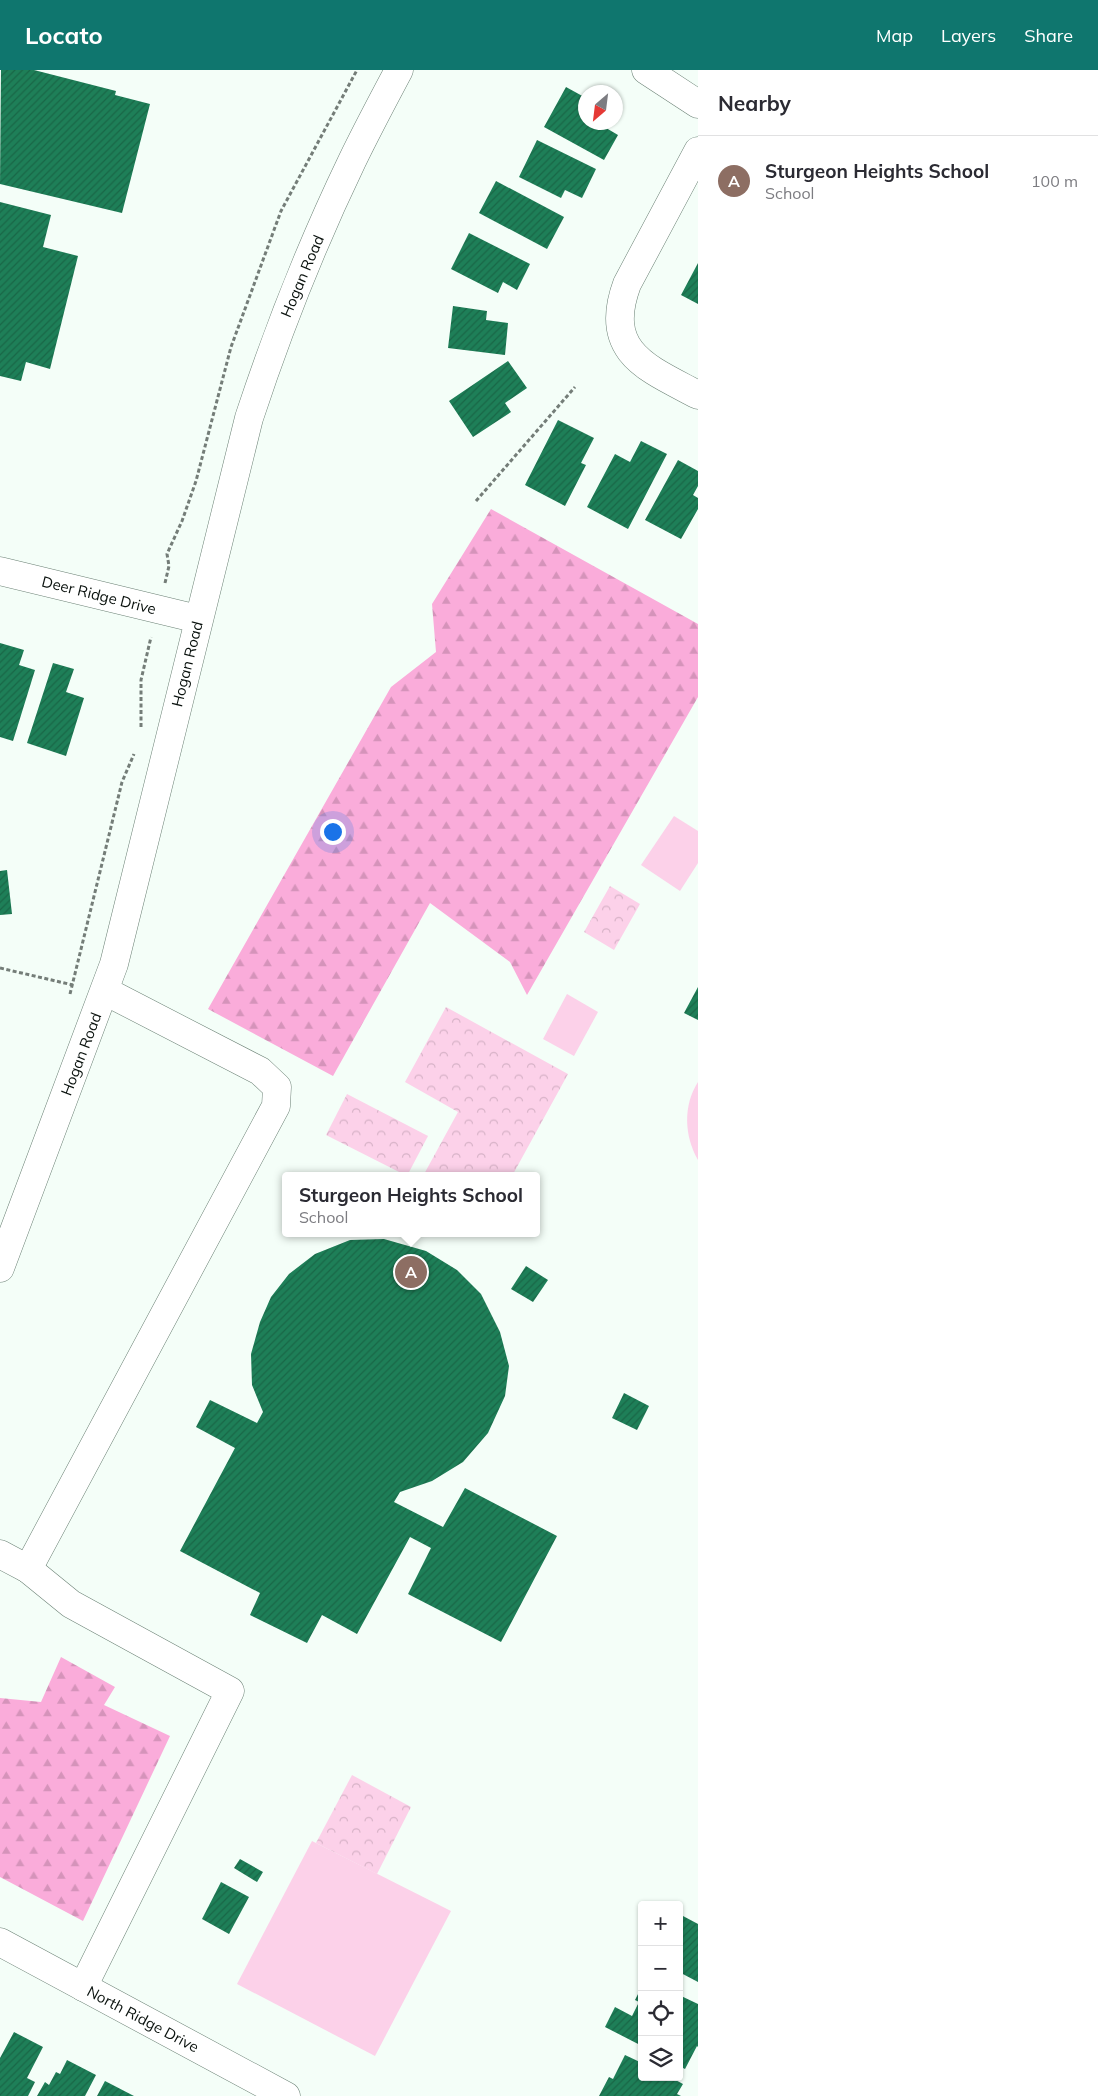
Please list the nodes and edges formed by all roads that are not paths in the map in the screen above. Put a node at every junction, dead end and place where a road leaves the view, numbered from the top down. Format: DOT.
graph roads {
  1 [pos="399,70"];
  2 [pos="646,70"];
  3 [pos="698,104"];
  4 [pos="698,151"];
  5 [pos="698,395"];
  6 [pos="0,571"];
  7 [pos="198,619"];
  8 [pos="93,989"];
  9 [pos="0,1268"];
  10 [pos="0,1554"];
  11 [pos="28,1569"];
  12 [pos="0,1942"];
  13 [pos="83,1987"];
  14 [pos="286,2096"];
  1 -- 7 [label="street, Hogan Road"];
  2 -- 3 [label="street"];
  4 -- 5 [label="street"];
  6 -- 7 [label="street, Deer Ridge Drive"];
  7 -- 8 [label="street, Hogan Road"];
  8 -- 9 [label="street, Hogan Road"];
  8 -- 11 [label="street"];
  10 -- 11 [label="street"];
  11 -- 13 [label="street"];
  12 -- 13 [label="street, North Ridge Drive"];
  13 -- 14 [label="street, North Ridge Drive"];
}
